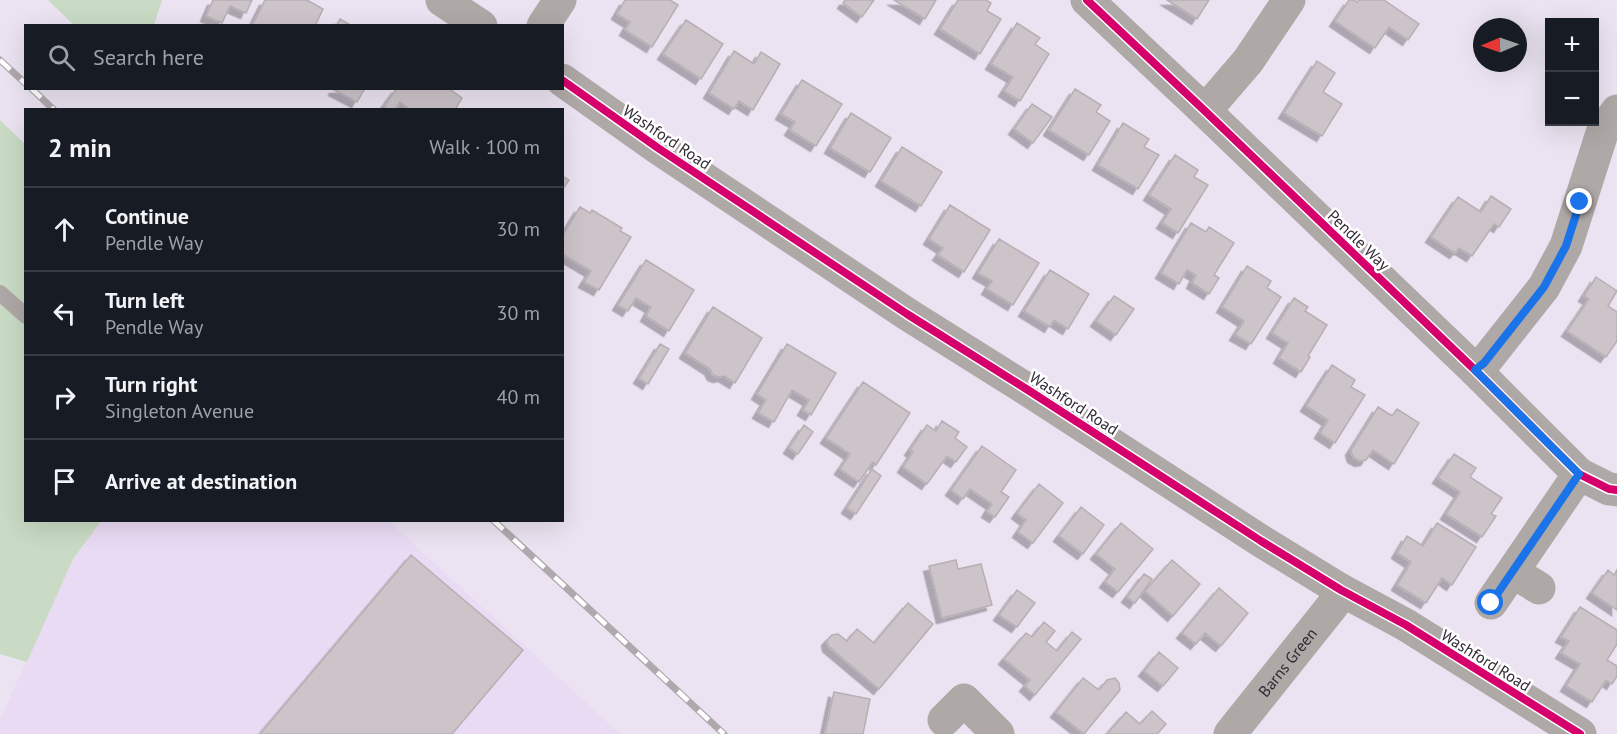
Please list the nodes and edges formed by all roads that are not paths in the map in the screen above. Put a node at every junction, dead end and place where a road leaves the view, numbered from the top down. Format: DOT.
graph roads {
  1 [pos="442,0"];
  2 [pos="560,0"];
  3 [pos="1087,0"];
  4 [pos="1289,0"];
  5 [pos="478,24"];
  6 [pos="544,24"];
  7 [pos="564,81"];
  8 [pos="1205,111"];
  9 [pos="1617,111"];
  10 [pos="0,293"];
  11 [pos="24,314"];
  12 [pos="1475,370"];
  13 [pos="1579,474"];
  14 [pos="1617,490"];
  15 [pos="1341,590"];
  16 [pos="1491,603"];
  17 [pos="961,699"];
  18 [pos="998,734"];
  19 [pos="1230,734"];
  20 [pos="1580,734"];
  1 -- 5 [label="street"];
  2 -- 6 [label="street"];
  3 -- 8 [label="street, Pendle Way"];
  4 -- 8 [label="street"];
  7 -- 15 [label="street, Washford Road"];
  8 -- 12 [label="street, Pendle Way"];
  9 -- 12 [label="street"];
  10 -- 11 [label="lane"];
  12 -- 13 [label="street, Pendle Way"];
  13 -- 14 [label="street, Pendle Way"];
  13 -- 16 [label="street"];
  15 -- 19 [label="street, Barns Green"];
  15 -- 20 [label="street, Washford Road"];
  17 -- 18 [label="street"];
}
